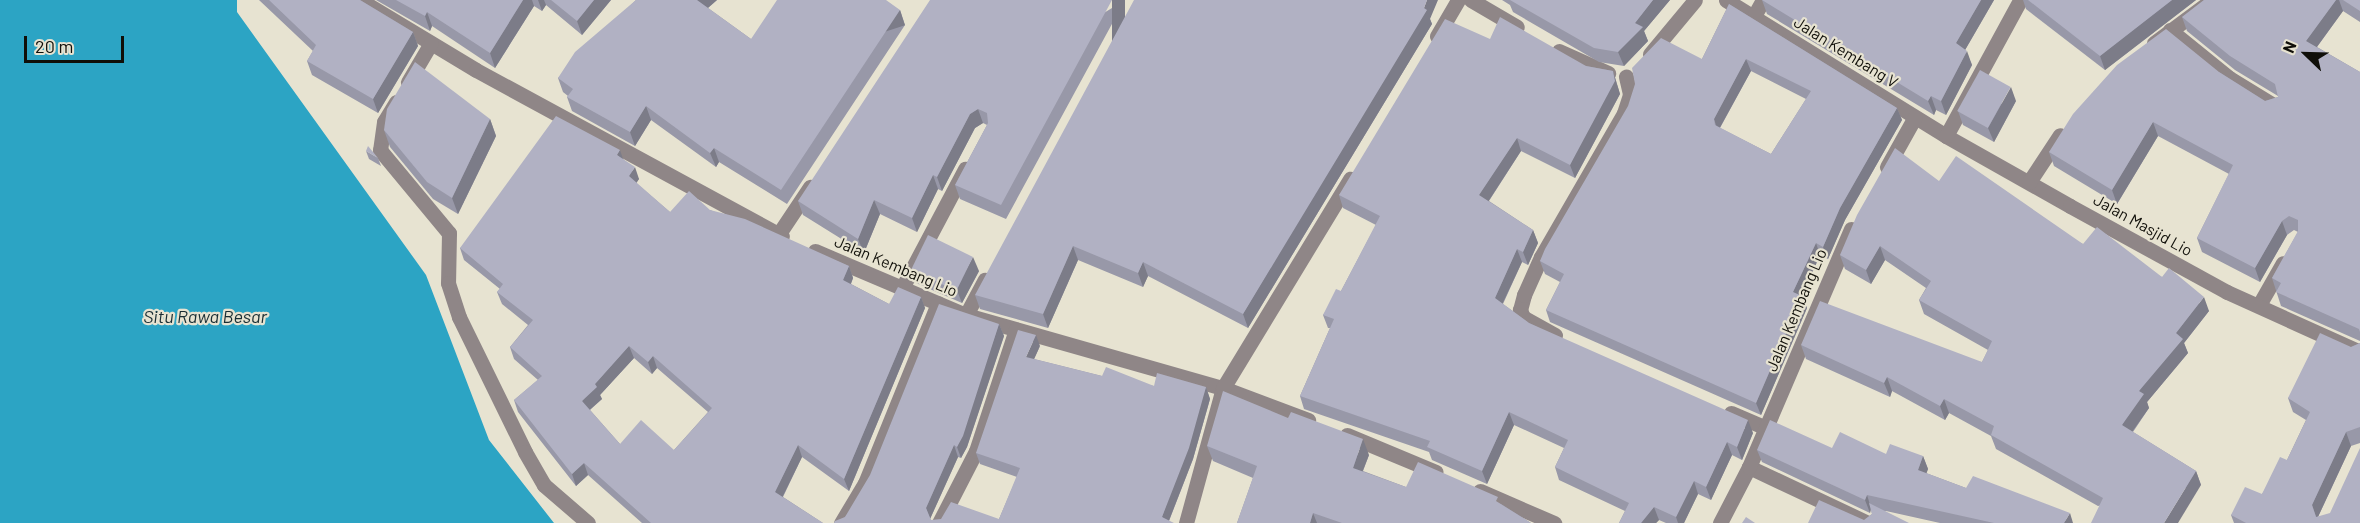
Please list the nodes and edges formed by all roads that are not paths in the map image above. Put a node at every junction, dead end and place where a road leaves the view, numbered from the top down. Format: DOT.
graph roads {
  1 [pos="360,0"];
  2 [pos="1458,0"];
  3 [pos="1471,0"];
  4 [pos="1695,0"];
  5 [pos="1726,0"];
  6 [pos="1763,0"];
  7 [pos="2020,0"];
  8 [pos="2212,0"];
  9 [pos="1754,16"];
  10 [pos="2170,30"];
  11 [pos="431,43"];
  12 [pos="1428,51"];
  13 [pos="2143,51"];
  14 [pos="1626,76"];
  15 [pos="2275,106"];
  16 [pos="1915,117"];
  17 [pos="2070,122"];
  18 [pos="1946,136"];
  19 [pos="973,154"];
  20 [pos="1359,163"];
  21 [pos="817,176"];
  22 [pos="2029,182"];
  23 [pos="1876,186"];
  24 [pos="1859,215"];
  25 [pos="778,235"];
  26 [pos="2290,249"];
  27 [pos="994,262"];
  28 [pos="902,288"];
  29 [pos="939,303"];
  30 [pos="2259,305"];
  31 [pos="966,315"];
  32 [pos="1016,329"];
  33 [pos="1571,342"];
  34 [pos="2360,351"];
  35 [pos="1223,388"];
  36 [pos="1712,404"];
  37 [pos="1766,428"];
  38 [pos="1749,467"];
  39 [pos="588,523"];
  40 [pos="842,523"];
  41 [pos="939,523"];
  42 [pos="1186,523"];
  43 [pos="1554,523"];
  44 [pos="1720,523"];
  45 [pos="1868,523"];
  1 -- 11 [label="street, Jalan Kembang Lio"];
  2 -- 12 [label="street"];
  3 -- 14 [label="street"];
  4 -- 14 [label="street"];
  5 -- 9 [label="street, Jalan Kembang V"];
  6 -- 9 [label="street"];
  7 -- 18 [label="street"];
  8 -- 10 [label="street"];
  9 -- 16 [label="street, Jalan Kembang V"];
  10 -- 13 [label="street"];
  10 -- 15 [label="street"];
  11 -- 25 [label="street, Jalan Kembang Lio"];
  11 -- 39 [label="street"];
  14 -- 33 [label="street"];
  16 -- 18 [label="street, Jalan Masjid Lio"];
  16 -- 23 [label="street"];
  17 -- 22 [label="street"];
  18 -- 22 [label="street, Jalan Masjid Lio"];
  19 -- 28 [label="street"];
  20 -- 35 [label="street"];
  21 -- 25 [label="street"];
  22 -- 30 [label="street, Jalan Masjid Lio"];
  24 -- 37 [label="street, Jalan Kembang Lio"];
  25 -- 28 [label="street, Jalan Kembang Lio"];
  26 -- 30 [label="street"];
  27 -- 31 [label="street"];
  28 -- 29 [label="street, Jalan Kembang Lio"];
  29 -- 31 [label="street, Jalan Kembang Lio"];
  29 -- 40 [label="street"];
  30 -- 34 [label="street, Jalan Masjid Lio"];
  31 -- 32 [label="street, Jalan Kembang Lio"];
  32 -- 35 [label="street, Jalan Kembang Lio"];
  32 -- 41 [label="street"];
  35 -- 42 [label="street"];
  35 -- 43 [label="street, Jalan Kembang Lio"];
  36 -- 37 [label="street"];
  37 -- 38 [label="street, Jalan Kembang Lio"];
  38 -- 44 [label="street, Jalan Kembang Lio"];
  38 -- 45 [label="street"];
}
